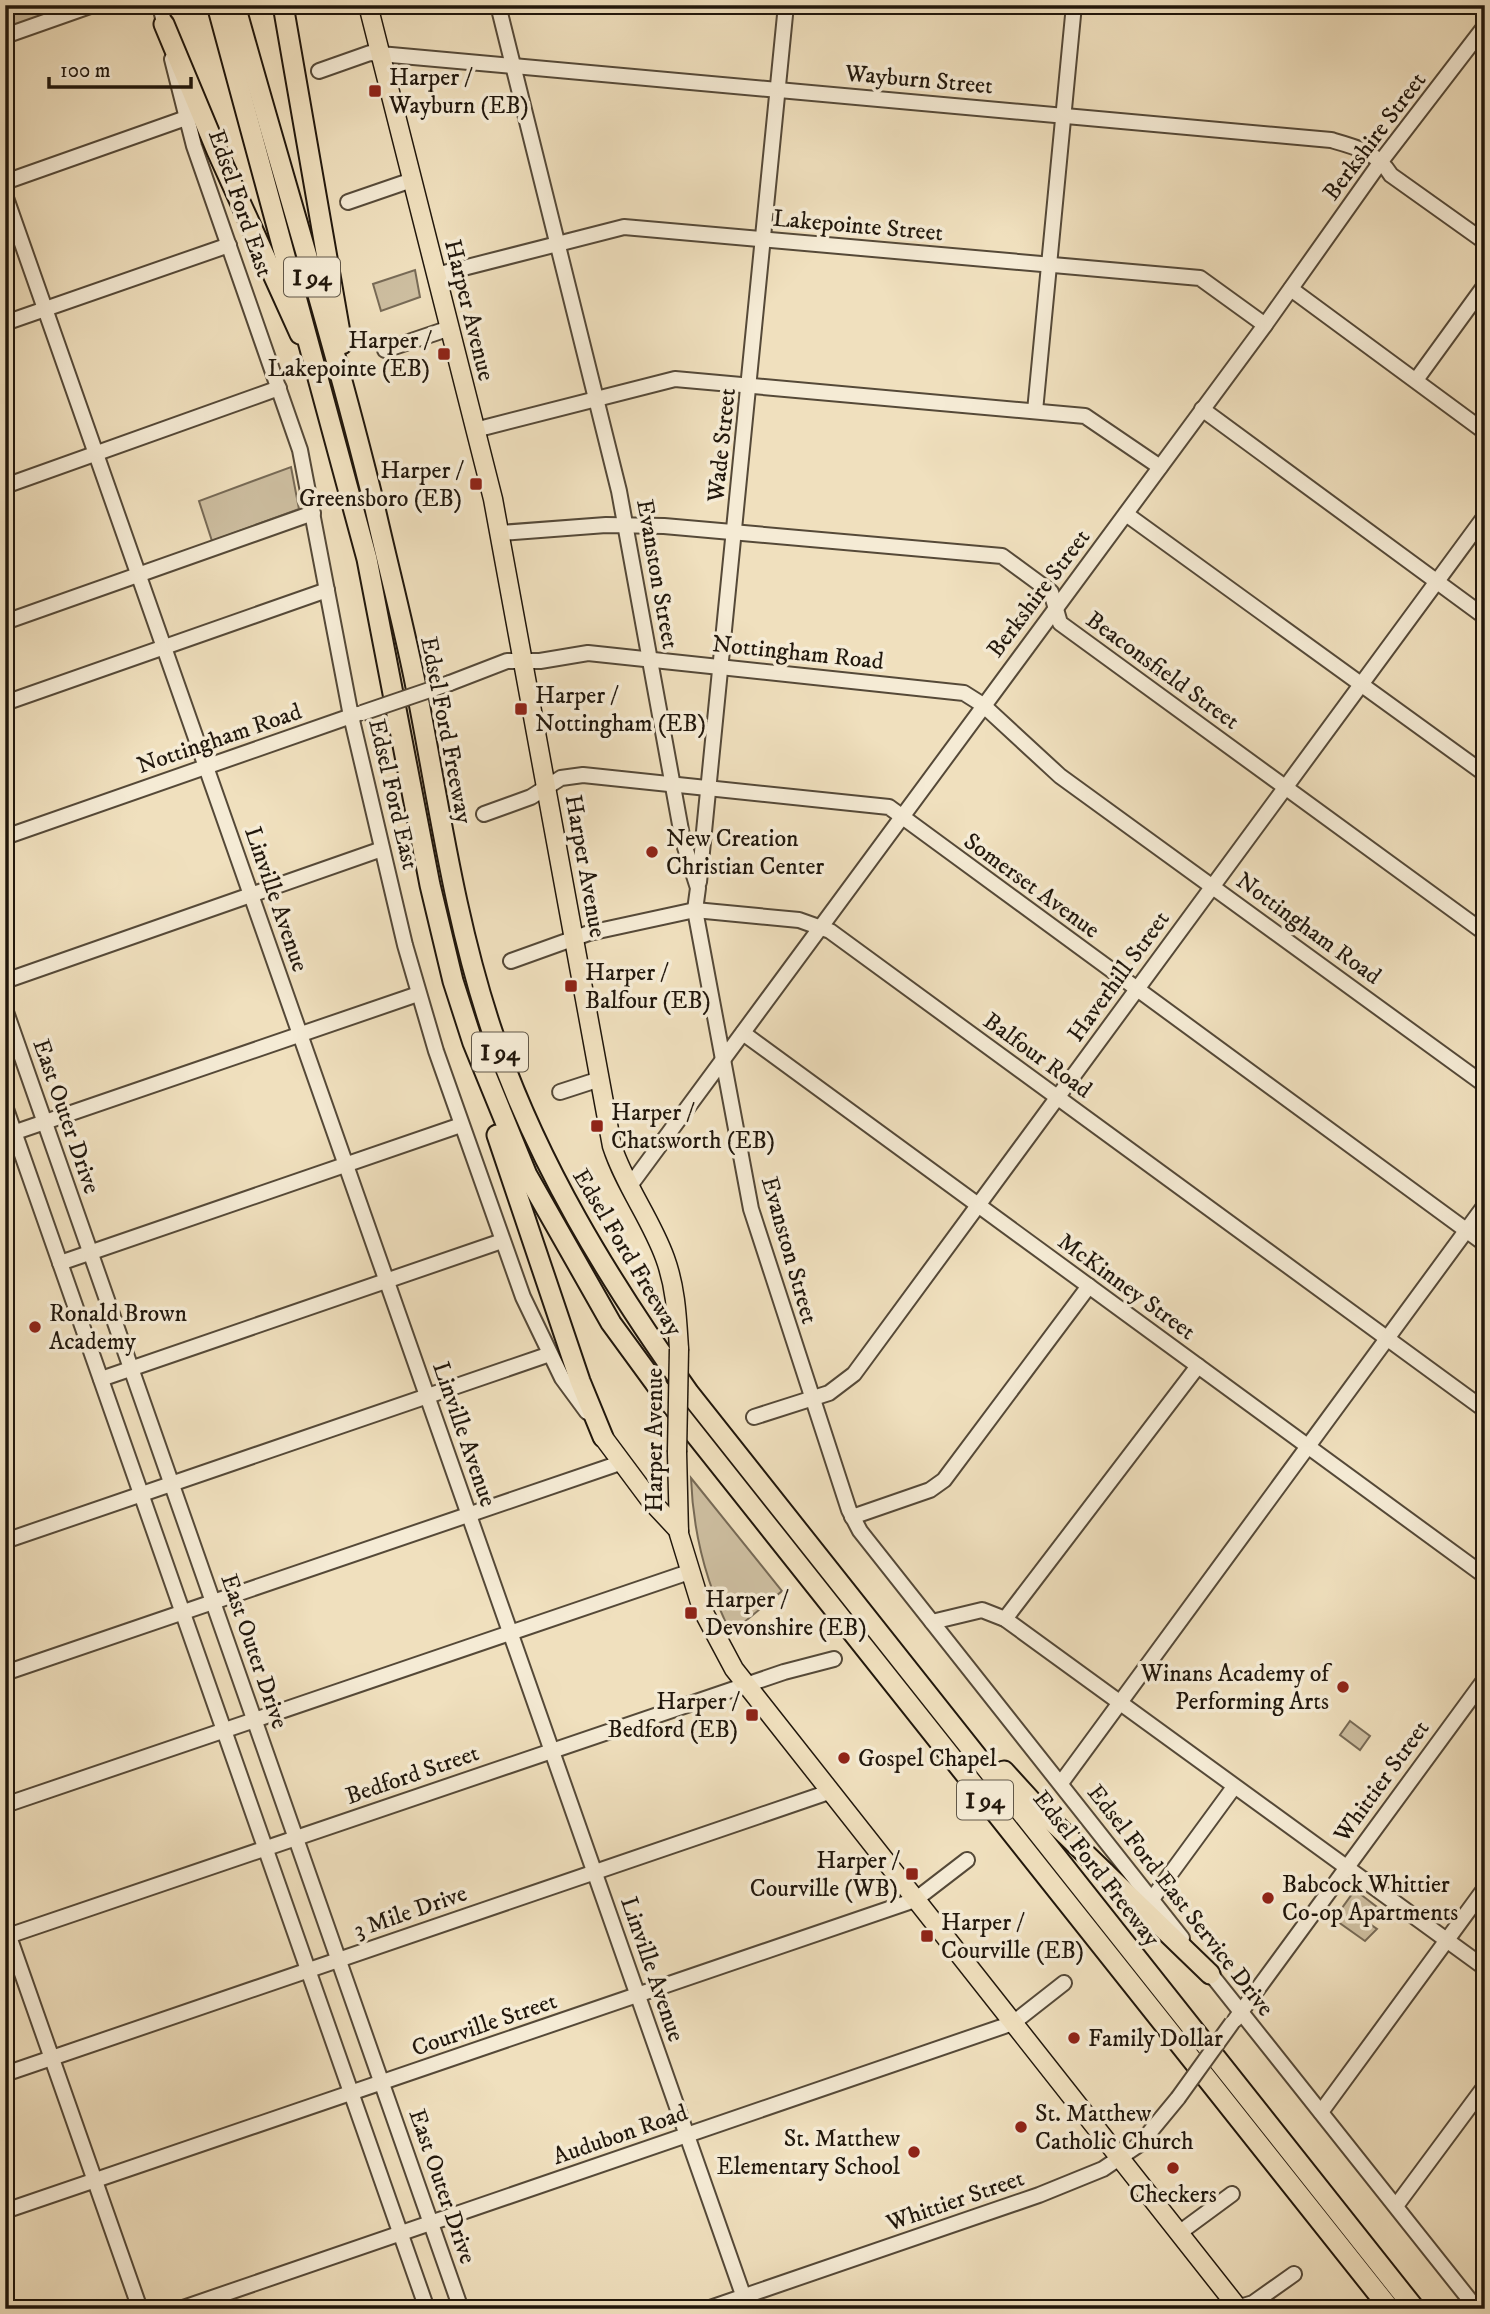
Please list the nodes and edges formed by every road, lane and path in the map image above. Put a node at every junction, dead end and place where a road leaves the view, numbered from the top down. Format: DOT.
graph roads {
  1 [pos="93,5"];
  2 [pos="217,5"];
  3 [pos="235,5"];
  4 [pos="282,5"];
  5 [pos="368,5"];
  6 [pos="498,5"];
  7 [pos="786,5"];
  8 [pos="1074,5"];
  9 [pos="162,15"];
  10 [pos="1485,26"];
  11 [pos="5,36"];
  12 [pos="380,54"];
  13 [pos="513,66"];
  14 [pos="319,71"];
  15 [pos="778,89"];
  16 [pos="1064,115"];
  17 [pos="186,118"];
  18 [pos="1382,160"];
  19 [pos="412,180"];
  20 [pos="5,182"];
  21 [pos="5,195"];
  22 [pos="348,202"];
  23 [pos="764,240"];
  24 [pos="1485,242"];
  25 [pos="558,244"];
  26 [pos="229,245"];
  27 [pos="1050,265"];
  28 [pos="436,275"];
  29 [pos="1485,285"];
  30 [pos="1291,289"];
  31 [pos="46,309"];
  32 [pos="5,323"];
  33 [pos="1265,325"];
  34 [pos="450,328"];
  35 [pos="385,350"];
  36 [pos="314,358"];
  37 [pos="1416,380"];
  38 [pos="750,386"];
  39 [pos="279,388"];
  40 [pos="597,399"];
  41 [pos="1202,409"];
  42 [pos="350,411"];
  43 [pos="1035,411"];
  44 [pos="475,430"];
  45 [pos="1485,432"];
  46 [pos="97,453"];
  47 [pos="1160,467"];
  48 [pos="5,486"];
  49 [pos="313,513"];
  50 [pos="1126,514"];
  51 [pos="1485,516"];
  52 [pos="626,526"];
  53 [pos="735,532"];
  54 [pos="500,533"];
  55 [pos="140,574"];
  56 [pos="1437,582"];
  57 [pos="327,590"];
  58 [pos="1055,607"];
  59 [pos="1485,617"];
  60 [pos="5,622"];
  61 [pos="165,647"];
  62 [pos="650,659"];
  63 [pos="524,660"];
  64 [pos="722,667"];
  65 [pos="1360,683"];
  66 [pos="5,703"];
  67 [pos="983,705"];
  68 [pos="356,715"];
  69 [pos="207,766"];
  70 [pos="1485,774"];
  71 [pos="673,784"];
  72 [pos="547,786"];
  73 [pos="1285,787"];
  74 [pos="709,788"];
  75 [pos="484,814"];
  76 [pos="901,817"];
  77 [pos="5,837"];
  78 [pos="382,849"];
  79 [pos="1213,886"];
  80 [pos="698,888"];
  81 [pos="252,895"];
  82 [pos="695,910"];
  83 [pos="820,927"];
  84 [pos="1485,933"];
  85 [pos="574,939"];
  86 [pos="510,961"];
  87 [pos="5,981"];
  88 [pos="1136,989"];
  89 [pos="418,993"];
  90 [pos="5,1009"];
  91 [pos="743,1033"];
  92 [pos="300,1034"];
  93 [pos="473,1043"];
  94 [pos="723,1059"];
  95 [pos="600,1079"];
  96 [pos="1485,1085"];
  97 [pos="560,1092"];
  98 [pos="1057,1097"];
  99 [pos="5,1106"];
  100 [pos="45,1122"];
  101 [pos="461,1125"];
  102 [pos="10,1134"];
  103 [pos="347,1165"];
  104 [pos="629,1187"];
  105 [pos="978,1205"];
  106 [pos="1485,1205"];
  107 [pos="1466,1230"];
  108 [pos="502,1241"];
  109 [pos="1485,1244"];
  110 [pos="90,1252"];
  111 [pos="60,1263"];
  112 [pos="387,1282"];
  113 [pos="1088,1286"];
  114 [pos="1387,1338"];
  115 [pos="551,1354"];
  116 [pos="1198,1366"];
  117 [pos="132,1369"];
  118 [pos="101,1379"];
  119 [pos="428,1396"];
  120 [pos="812,1398"];
  121 [pos="1485,1410"];
  122 [pos="754,1417"];
  123 [pos="603,1437"];
  124 [pos="1308,1446"];
  125 [pos="620,1463"];
  126 [pos="172,1484"];
  127 [pos="141,1494"];
  128 [pos="469,1514"];
  129 [pos="852,1517"];
  130 [pos="679,1531"];
  131 [pos="5,1541"];
  132 [pos="689,1572"];
  133 [pos="1485,1576"];
  134 [pos="213,1602"];
  135 [pos="183,1612"];
  136 [pos="1006,1619"];
  137 [pos="932,1622"];
  138 [pos="511,1633"];
  139 [pos="834,1659"];
  140 [pos="5,1673"];
  141 [pos="1485,1679"];
  142 [pos="746,1686"];
  143 [pos="1120,1703"];
  144 [pos="254,1720"];
  145 [pos="224,1730"];
  146 [pos="957,1730"];
  147 [pos="552,1751"];
  148 [pos="1061,1783"];
  149 [pos="1234,1787"];
  150 [pos="829,1791"];
  151 [pos="5,1805"];
  152 [pos="296,1838"];
  153 [pos="266,1848"];
  154 [pos="967,1860"];
  155 [pos="1346,1867"];
  156 [pos="595,1872"];
  157 [pos="1485,1888"];
  158 [pos="1152,1899"];
  159 [pos="915,1900"];
  160 [pos="7,1933"];
  161 [pos="1446,1940"];
  162 [pos="339,1959"];
  163 [pos="1485,1968"];
  164 [pos="308,1970"];
  165 [pos="1210,1974"];
  166 [pos="1064,1983"];
  167 [pos="638,1995"];
  168 [pos="1236,2017"];
  169 [pos="1013,2023"];
  170 [pos="52,2058"];
  171 [pos="5,2074"];
  172 [pos="382,2083"];
  173 [pos="1485,2085"];
  174 [pos="351,2094"];
  175 [pos="1321,2112"];
  176 [pos="687,2135"];
  177 [pos="1120,2158"];
  178 [pos="95,2181"];
  179 [pos="1233,2194"];
  180 [pos="1396,2206"];
  181 [pos="5,2211"];
  182 [pos="431,2223"];
  183 [pos="1180,2233"];
  184 [pos="400,2234"];
  185 [pos="1294,2274"];
  186 [pos="746,2302"];
  187 [pos="140,2309"];
  188 [pos="180,2309"];
  189 [pos="427,2309"];
  190 [pos="461,2309"];
  191 [pos="707,2309"];
  192 [pos="1233,2309"];
  193 [pos="1238,2309"];
  194 [pos="1390,2309"];
  195 [pos="1415,2309"];
  196 [pos="1477,2309"];
  1 -- 11 [label="street"];
  2 -- 36 [label="highway, Edsel Ford Freeway / I 94"];
  3 -- 42 [label="highway, Edsel Ford Freeway / I 94"];
  4 -- 42 [label="highway"];
  5 -- 12 [label="main road, Harper Avenue"];
  6 -- 13 [label="street, Evanston Street"];
  7 -- 15 [label="street, Wade Street"];
  8 -- 16 [label="street"];
  9 -- 17 [label="street, Edsel Ford East"];
  9 -- 36 [label="highway"];
  10 -- 18 [label="street, Berkshire Street"];
  12 -- 13 [label="street, Wayburn Street"];
  12 -- 14 [label="street, Wayburn Street"];
  12 -- 19 [label="main road, Harper Avenue"];
  13 -- 15 [label="street, Wayburn Street"];
  13 -- 25 [label="street, Evanston Street"];
  15 -- 16 [label="street, Wayburn Street"];
  15 -- 23 [label="street, Wade Street"];
  16 -- 18 [label="street, Wayburn Street"];
  16 -- 27 [label="street"];
  17 -- 20 [label="street"];
  17 -- 26 [label="street, Edsel Ford East"];
  18 -- 24 [label="street, Wayburn Street"];
  18 -- 30 [label="street, Berkshire Street"];
  19 -- 22 [label="street"];
  19 -- 28 [label="main road, Harper Avenue"];
  21 -- 31 [label="street, Linville Avenue"];
  23 -- 25 [label="street, Lakepointe Street"];
  23 -- 27 [label="street, Lakepointe Street"];
  23 -- 38 [label="street, Wade Street"];
  25 -- 28 [label="street, Lakepointe Street"];
  25 -- 40 [label="street, Evanston Street"];
  26 -- 31 [label="street"];
  26 -- 39 [label="street, Edsel Ford East"];
  27 -- 33 [label="street, Lakepointe Street"];
  27 -- 43 [label="street"];
  28 -- 34 [label="main road, Harper Avenue"];
  29 -- 37 [label="street"];
  30 -- 33 [label="street, Berkshire Street"];
  30 -- 37 [label="street"];
  31 -- 32 [label="street"];
  31 -- 46 [label="street, Linville Avenue"];
  33 -- 41 [label="street, Berkshire Street"];
  34 -- 35 [label="street"];
  34 -- 44 [label="main road, Harper Avenue"];
  36 -- 93 [label="highway, Edsel Ford Freeway / I 94"];
  37 -- 45 [label="street"];
  38 -- 40 [label="street"];
  38 -- 43 [label="street"];
  38 -- 53 [label="street, Wade Street"];
  39 -- 46 [label="street"];
  39 -- 49 [label="street, Edsel Ford East"];
  40 -- 44 [label="street"];
  40 -- 52 [label="street, Evanston Street"];
  41 -- 47 [label="street, Berkshire Street"];
  41 -- 56 [label="street"];
  42 -- 146 [label="highway, Edsel Ford Freeway / I 94"];
  43 -- 47 [label="street"];
  44 -- 54 [label="main road, Harper Avenue"];
  46 -- 48 [label="street"];
  46 -- 55 [label="street, Linville Avenue"];
  47 -- 50 [label="street, Berkshire Street"];
  49 -- 55 [label="street"];
  49 -- 57 [label="street, Edsel Ford East"];
  50 -- 58 [label="street, Berkshire Street"];
  50 -- 65 [label="street"];
  51 -- 56 [label="street, Haverhill Street"];
  52 -- 53 [label="street, Beaconsfield Street"];
  52 -- 54 [label="street, Beaconsfield Street"];
  52 -- 62 [label="street, Evanston Street"];
  53 -- 58 [label="street, Beaconsfield Street"];
  53 -- 64 [label="street, Wade Street"];
  54 -- 63 [label="main road, Harper Avenue"];
  55 -- 60 [label="street"];
  55 -- 61 [label="street, Linville Avenue"];
  56 -- 59 [label="street"];
  56 -- 65 [label="street, Haverhill Street"];
  57 -- 61 [label="street"];
  57 -- 68 [label="street, Edsel Ford East"];
  58 -- 67 [label="street, Berkshire Street"];
  58 -- 73 [label="street, Beaconsfield Street"];
  61 -- 66 [label="street"];
  61 -- 69 [label="street, Linville Avenue"];
  62 -- 63 [label="street, Nottingham Road"];
  62 -- 64 [label="street, Nottingham Road"];
  62 -- 71 [label="street, Evanston Street"];
  63 -- 68 [label="street, Nottingham Road, bridge"];
  63 -- 72 [label="main road, Harper Avenue"];
  64 -- 67 [label="street, Nottingham Road"];
  64 -- 74 [label="street, Wade Street"];
  65 -- 70 [label="street"];
  65 -- 73 [label="street, Haverhill Street"];
  67 -- 76 [label="street, Berkshire Street"];
  67 -- 79 [label="street, Nottingham Road"];
  68 -- 69 [label="street, Nottingham Road"];
  68 -- 78 [label="street, Edsel Ford East"];
  69 -- 77 [label="street, Nottingham Road"];
  69 -- 81 [label="street, Linville Avenue"];
  71 -- 72 [label="street, Somerset Avenue"];
  71 -- 74 [label="street, Somerset Avenue"];
  71 -- 80 [label="street, Evanston Street"];
  72 -- 75 [label="street, Somerset Avenue"];
  72 -- 85 [label="main road, Harper Avenue"];
  73 -- 79 [label="street, Haverhill Street"];
  73 -- 84 [label="street, Beaconsfield Street"];
  74 -- 76 [label="street, Somerset Avenue"];
  74 -- 80 [label="street, Wade Street"];
  76 -- 83 [label="street, Berkshire Street"];
  76 -- 88 [label="street, Somerset Avenue"];
  78 -- 81 [label="street"];
  78 -- 89 [label="street, Edsel Ford East"];
  79 -- 88 [label="street, Haverhill Street"];
  79 -- 96 [label="street, Nottingham Road"];
  80 -- 82 [label="street, Evanston Street"];
  81 -- 87 [label="street"];
  81 -- 92 [label="street, Linville Avenue"];
  82 -- 83 [label="street, Balfour Road"];
  82 -- 85 [label="street, Balfour Road"];
  82 -- 94 [label="street, Evanston Street"];
  83 -- 91 [label="street, Berkshire Street"];
  83 -- 98 [label="street, Balfour Road"];
  85 -- 86 [label="street, Balfour Road"];
  85 -- 95 [label="main road, Harper Avenue"];
  88 -- 98 [label="street, Haverhill Street"];
  88 -- 107 [label="street, Somerset Avenue"];
  89 -- 92 [label="street"];
  89 -- 101 [label="street, Edsel Ford East"];
  90 -- 100 [label="street, East Outer Drive"];
  91 -- 94 [label="street, Berkshire Street"];
  91 -- 105 [label="street, McKinney Street"];
  92 -- 100 [label="street"];
  92 -- 103 [label="street, Linville Avenue"];
  93 -- 123 [label="highway"];
  93 -- 194 [label="highway, Edsel Ford Freeway / I 94"];
  94 -- 104 [label="street, Berkshire Street"];
  94 -- 120 [label="street, Evanston Street"];
  95 -- 97 [label="street"];
  95 -- 104 [label="main road, Harper Avenue"];
  98 -- 105 [label="street, Haverhill Street"];
  98 -- 114 [label="street, Balfour Road"];
  99 -- 102 [label="street"];
  100 -- 102 [label="street"];
  100 -- 110 [label="street, East Outer Drive"];
  101 -- 103 [label="street"];
  101 -- 108 [label="street, Edsel Ford East"];
  102 -- 111 [label="street"];
  103 -- 110 [label="street"];
  103 -- 112 [label="street, Linville Avenue"];
  104 -- 130 [label="main road, Harper Avenue, bridge"];
  105 -- 113 [label="street, McKinney Street"];
  105 -- 120 [label="street, Haverhill Street"];
  106 -- 107 [label="street"];
  107 -- 109 [label="street, Somerset Avenue"];
  107 -- 114 [label="street"];
  108 -- 112 [label="street"];
  108 -- 115 [label="street, Edsel Ford East"];
  110 -- 111 [label="street"];
  110 -- 117 [label="street, East Outer Drive"];
  111 -- 118 [label="street"];
  112 -- 117 [label="street"];
  112 -- 119 [label="street, Linville Avenue"];
  113 -- 116 [label="street, McKinney Street"];
  113 -- 129 [label="street"];
  114 -- 121 [label="street, Balfour Road"];
  114 -- 124 [label="street"];
  115 -- 119 [label="street"];
  115 -- 123 [label="street, Edsel Ford East"];
  116 -- 124 [label="street, McKinney Street"];
  116 -- 136 [label="street"];
  117 -- 118 [label="street"];
  117 -- 126 [label="street, East Outer Drive"];
  118 -- 127 [label="street"];
  119 -- 126 [label="street"];
  119 -- 128 [label="street, Linville Avenue"];
  120 -- 122 [label="street, Haverhill Street"];
  120 -- 129 [label="street, Evanston Street"];
  123 -- 125 [label="main road, Edsel Ford East"];
  124 -- 133 [label="street, McKinney Street"];
  124 -- 143 [label="street"];
  125 -- 128 [label="street"];
  125 -- 130 [label="main road, Edsel Ford East"];
  126 -- 127 [label="street"];
  126 -- 134 [label="street, East Outer Drive"];
  127 -- 131 [label="street"];
  127 -- 135 [label="street"];
  128 -- 134 [label="street"];
  128 -- 138 [label="street, Linville Avenue"];
  129 -- 137 [label="street, Edsel Ford East Service Drive"];
  130 -- 132 [label="main road, Harper Avenue"];
  132 -- 138 [label="street"];
  132 -- 142 [label="main road, Harper Avenue"];
  134 -- 135 [label="street"];
  134 -- 144 [label="street, East Outer Drive"];
  135 -- 140 [label="street"];
  135 -- 145 [label="street"];
  136 -- 137 [label="street"];
  136 -- 143 [label="street"];
  137 -- 148 [label="street, Edsel Ford East Service Drive"];
  138 -- 144 [label="street"];
  138 -- 147 [label="street, Linville Avenue"];
  139 -- 142 [label="street, Bedford Street"];
  141 -- 155 [label="street, Whittier Street"];
  142 -- 147 [label="street, Bedford Street"];
  142 -- 150 [label="main road, Harper Avenue"];
  143 -- 148 [label="street"];
  143 -- 149 [label="street"];
  144 -- 145 [label="street"];
  144 -- 152 [label="street, East Outer Drive"];
  145 -- 151 [label="street"];
  145 -- 153 [label="street"];
  146 -- 165 [label="highway"];
  146 -- 195 [label="highway, Edsel Ford Freeway / I 94"];
  147 -- 152 [label="street, Bedford Street"];
  147 -- 156 [label="street, Linville Avenue"];
  148 -- 158 [label="street, Edsel Ford East Service Drive"];
  149 -- 155 [label="street"];
  149 -- 158 [label="street"];
  150 -- 156 [label="street, 3 Mile Drive"];
  150 -- 159 [label="main road, Harper Avenue"];
  152 -- 153 [label="street, Bedford Street"];
  152 -- 162 [label="street, East Outer Drive"];
  153 -- 160 [label="street, Bedford Street"];
  153 -- 164 [label="street"];
  154 -- 159 [label="street, Courville Street"];
  155 -- 161 [label="street"];
  155 -- 168 [label="street, Whittier Street"];
  156 -- 162 [label="street, 3 Mile Drive"];
  156 -- 167 [label="street, Linville Avenue"];
  157 -- 161 [label="street"];
  158 -- 165 [label="street, Edsel Ford East Service Drive"];
  159 -- 167 [label="street, Courville Street"];
  159 -- 169 [label="main road, Harper Avenue"];
  160 -- 170 [label="street"];
  161 -- 163 [label="street"];
  161 -- 175 [label="street"];
  162 -- 164 [label="street, 3 Mile Drive"];
  162 -- 172 [label="street, East Outer Drive"];
  164 -- 170 [label="street, 3 Mile Drive"];
  164 -- 174 [label="street"];
  165 -- 168 [label="street, Edsel Ford East Service Drive"];
  166 -- 169 [label="street, Audubon Road"];
  167 -- 172 [label="street, Courville Street"];
  167 -- 176 [label="street, Linville Avenue"];
  168 -- 175 [label="street, Edsel Ford East Service Drive"];
  168 -- 177 [label="street, Whittier Street, bridge"];
  169 -- 176 [label="street, Audubon Road"];
  169 -- 177 [label="main road, Harper Avenue"];
  170 -- 171 [label="street, 3 Mile Drive"];
  170 -- 178 [label="street"];
  172 -- 174 [label="street, Courville Street"];
  172 -- 182 [label="street, East Outer Drive"];
  173 -- 180 [label="street"];
  174 -- 178 [label="street, Courville Street"];
  174 -- 184 [label="street"];
  175 -- 180 [label="street, Edsel Ford East Service Drive"];
  176 -- 182 [label="street, Audubon Road"];
  176 -- 186 [label="street, Linville Avenue"];
  177 -- 183 [label="main road, Harper Avenue"];
  177 -- 186 [label="street, Whittier Street"];
  178 -- 181 [label="street, Courville Street"];
  178 -- 187 [label="street"];
  179 -- 183 [label="street"];
  180 -- 196 [label="street, Edsel Ford East Service Drive"];
  182 -- 184 [label="street, Audubon Road"];
  182 -- 190 [label="street, East Outer Drive"];
  183 -- 193 [label="main road, Harper Avenue"];
  184 -- 188 [label="street, Audubon Road"];
  184 -- 189 [label="street"];
  185 -- 193 [label="street"];
  186 -- 191 [label="street, Whittier Street"];
  192 -- 193 [label="street"];
}
